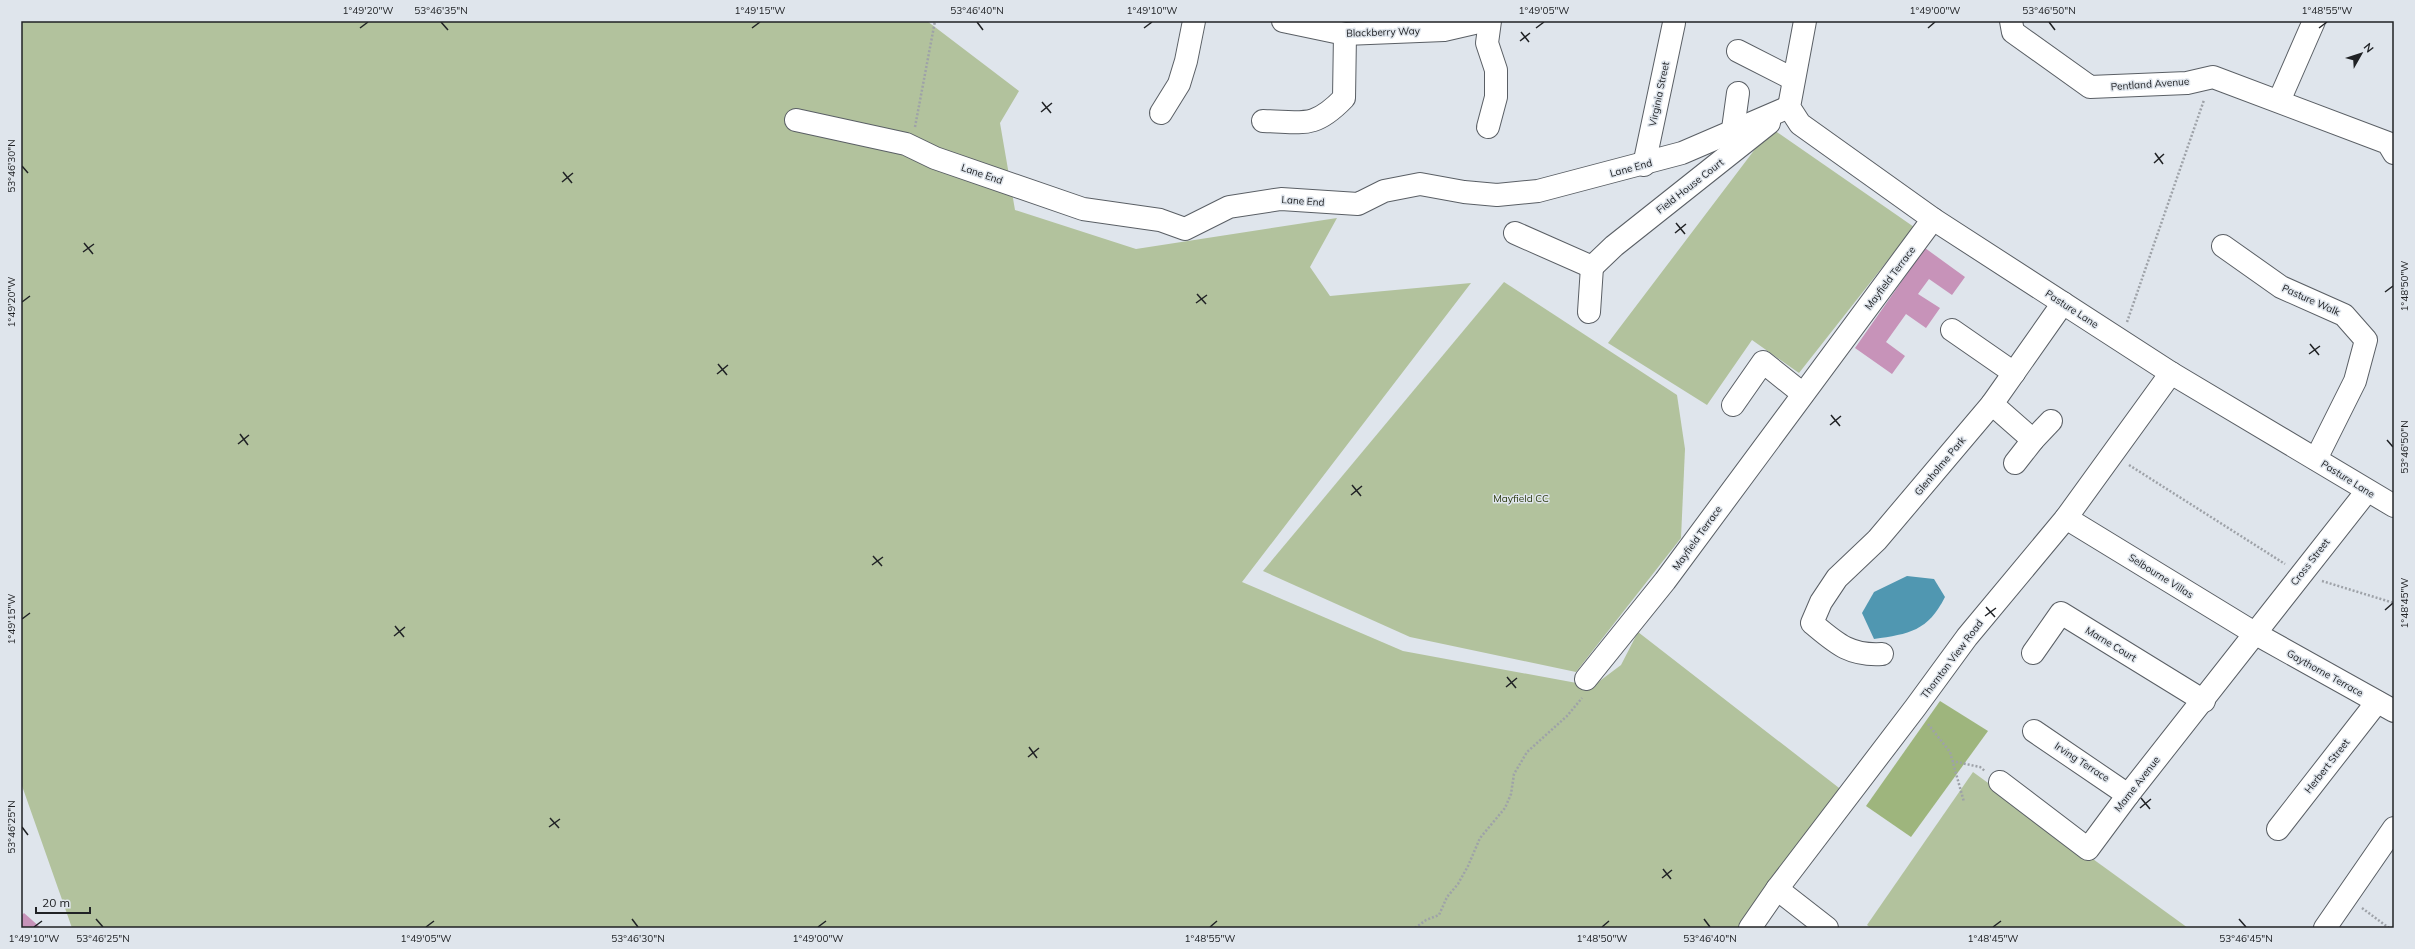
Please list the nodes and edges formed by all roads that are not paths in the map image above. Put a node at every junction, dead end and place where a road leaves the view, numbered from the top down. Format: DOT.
graph roads {
  1 [pos="1194,21"];
  2 [pos="1283,21"];
  3 [pos="1483,21"];
  4 [pos="1490,21"];
  5 [pos="1805,21"];
  6 [pos="2011,21"];
  7 [pos="2314,21"];
  8 [pos="1674,23"];
  9 [pos="1345,34"];
  10 [pos="1738,51"];
  11 [pos="1793,79"];
  12 [pos="1738,93"];
  13 [pos="2279,101"];
  14 [pos="1789,107"];
  15 [pos="1161,113"];
  16 [pos="796,120"];
  17 [pos="1263,121"];
  18 [pos="1488,127"];
  19 [pos="1733,129"];
  20 [pos="2394,153"];
  21 [pos="1644,165"];
  22 [pos="1933,219"];
  23 [pos="1515,233"];
  24 [pos="2223,246"];
  25 [pos="1592,267"];
  26 [pos="2063,302"];
  27 [pos="1589,312"];
  28 [pos="1952,330"];
  29 [pos="2014,373"];
  30 [pos="2171,373"];
  31 [pos="1803,394"];
  32 [pos="1992,404"];
  33 [pos="1733,405"];
  34 [pos="2051,421"];
  35 [pos="2033,440"];
  36 [pos="2316,459"];
  37 [pos="2014,463"];
  38 [pos="2367,491"];
  39 [pos="2394,506"];
  40 [pos="2066,518"];
  41 [pos="2256,634"];
  42 [pos="2033,653"];
  43 [pos="1882,654"];
  44 [pos="1586,678"];
  45 [pos="2204,701"];
  46 [pos="2385,707"];
  47 [pos="2034,731"];
  48 [pos="2000,782"];
  49 [pos="2128,795"];
  50 [pos="2394,828"];
  51 [pos="2278,829"];
  52 [pos="1777,889"];
  53 [pos="1750,928"];
  54 [pos="1826,928"];
  55 [pos="2325,928"];
  1 -- 15 [label="street"];
  2 -- 9 [label="street, Blackberry Way"];
  3 -- 9 [label="street, Blackberry Way"];
  4 -- 18 [label="street"];
  5 -- 11 [label="street"];
  6 -- 13 [label="street, Pentland Avenue"];
  7 -- 13 [label="street"];
  8 -- 21 [label="street, Virginia Street"];
  9 -- 17 [label="street"];
  10 -- 11 [label="street"];
  11 -- 14 [label="street"];
  12 -- 19 [label="street"];
  13 -- 20 [label="street"];
  14 -- 19 [label="street, Lane End"];
  14 -- 22 [label="street, Pasture Lane"];
  14 -- 25 [label="street, Field House Court"];
  16 -- 21 [label="street, Lane End"];
  19 -- 21 [label="street, Lane End"];
  22 -- 26 [label="street, Pasture Lane"];
  22 -- 31 [label="street, Mayfield Terrace"];
  23 -- 25 [label="street"];
  24 -- 36 [label="street, Pasture Walk"];
  25 -- 27 [label="street"];
  26 -- 29 [label="street, Glenholme Park"];
  26 -- 30 [label="street, Pasture Lane"];
  28 -- 29 [label="street"];
  29 -- 32 [label="street, Glenholme Park"];
  30 -- 36 [label="street, Pasture Lane"];
  30 -- 40 [label="street, Thornton View Road"];
  31 -- 33 [label="street"];
  31 -- 44 [label="street, Mayfield Terrace"];
  32 -- 35 [label="street"];
  32 -- 43 [label="street, Glenholme Park"];
  34 -- 35 [label="street"];
  35 -- 37 [label="street"];
  36 -- 38 [label="street, Pasture Lane"];
  38 -- 39 [label="street, Pasture Lane"];
  38 -- 41 [label="street, Cross Street"];
  40 -- 41 [label="street, Selbourne Villas"];
  40 -- 52 [label="street, Thornton View Road"];
  41 -- 45 [label="street, Marne Avenue"];
  41 -- 46 [label="street, Gaythorne Terrace"];
  42 -- 45 [label="street, Marne Court"];
  45 -- 49 [label="street, Marne Avenue"];
  46 -- 51 [label="street, Herbert Street"];
  47 -- 49 [label="street, Irving Terrace"];
  48 -- 49 [label="street, Marne Avenue"];
  50 -- 55 [label="street"];
  52 -- 53 [label="street, Thornton View Road"];
  52 -- 54 [label="street"];
}
